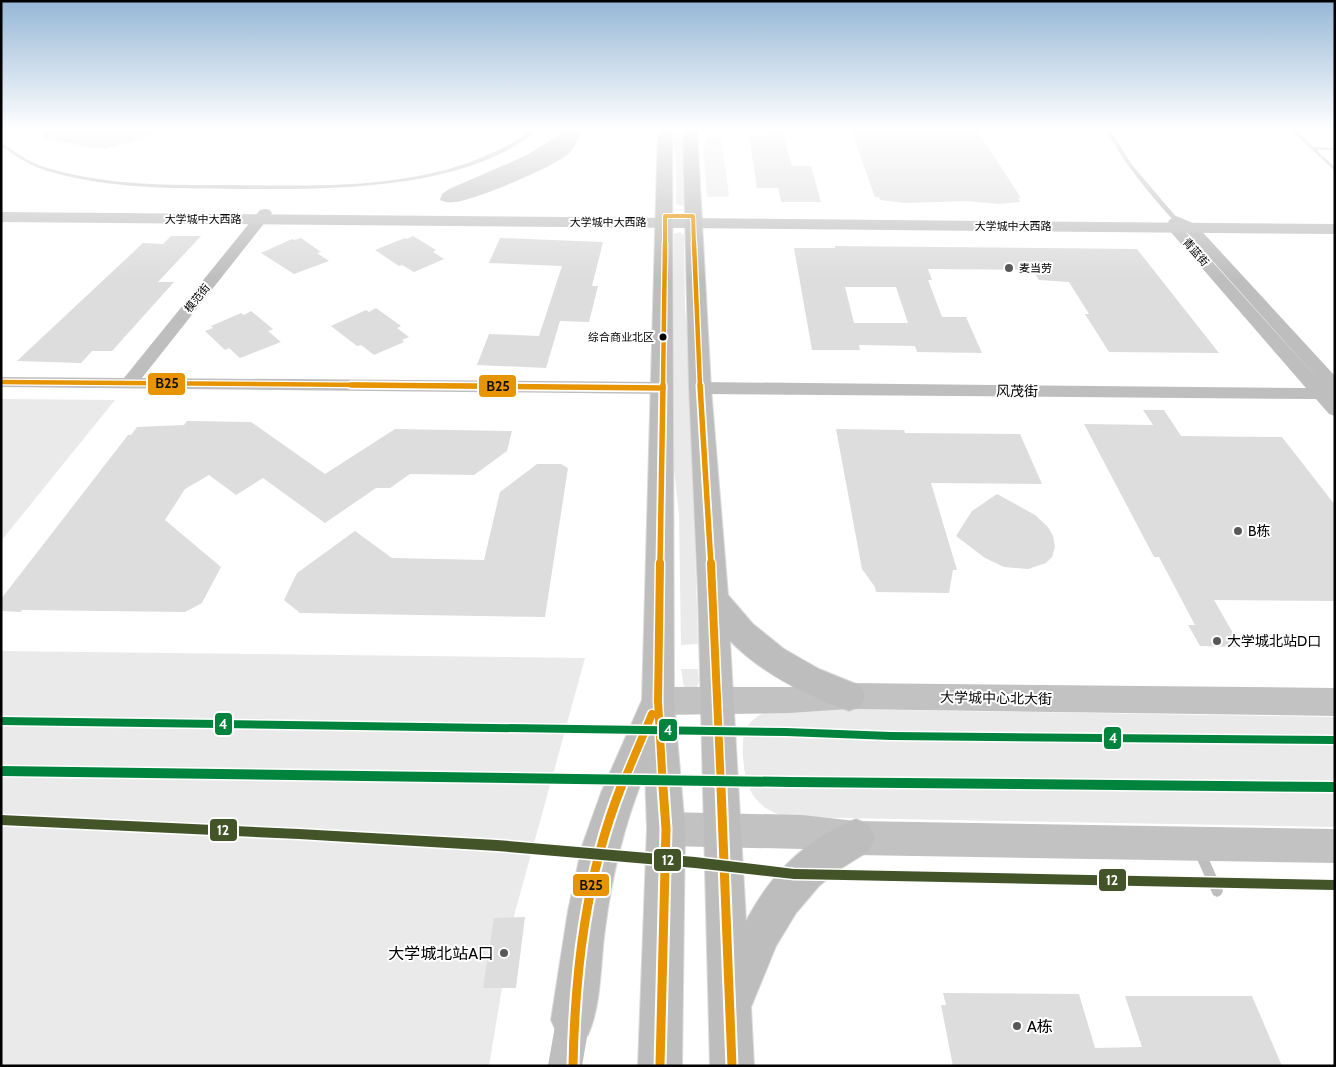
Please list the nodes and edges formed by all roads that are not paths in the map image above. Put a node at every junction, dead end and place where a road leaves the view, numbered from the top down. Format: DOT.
graph roads {
  1 [pos="95,180"];
  2 [pos="398,180"];
  3 [pos="673,180"];
  4 [pos="684,180"];
  5 [pos="1141,180"];
  6 [pos="1,211"];
  7 [pos="262,216"];
  8 [pos="1,217"];
  9 [pos="679,220"];
  10 [pos="1335,222"];
  11 [pos="1180,225"];
  12 [pos="1335,228"];
  13 [pos="1,382"];
  14 [pos="129,383"];
  15 [pos="663,388"];
  16 [pos="700,388"];
  17 [pos="1330,392"];
  18 [pos="1335,410"];
  19 [pos="713,593"];
  20 [pos="849,696"];
  21 [pos="717,700"];
  22 [pos="658,701"];
  23 [pos="1335,702"];
  24 [pos="666,829"];
  25 [pos="722,830"];
  26 [pos="856,838"];
  27 [pos="1197,844"];
  28 [pos="1335,846"];
  29 [pos="1217,891"];
  30 [pos="730,1009"];
  31 [pos="573,1020"];
  32 [pos="565,1066"];
  33 [pos="660,1066"];
  34 [pos="732,1066"];
  1 -- 2 [label="lane"];
  3 -- 9 [label="main road"];
  4 -- 9 [label="main road"];
  5 -- 11 [label="lane"];
  6 -- 7 [label="main road, 大学城中大西路"];
  7 -- 8 [label="main road, 大学城中大西路"];
  7 -- 9 [label="main road, 大学城中大西路"];
  7 -- 14 [label="street, 模范街"];
  9 -- 11 [label="main road, 大学城中大西路"];
  9 -- 15 [label="main road"];
  9 -- 16 [label="main road"];
  10 -- 11 [label="main road, 大学城中大西路"];
  11 -- 12 [label="main road, 大学城中大西路"];
  11 -- 17 [label="street, 青蓝街"];
  13 -- 14 [label="street"];
  14 -- 15 [label="street"];
  15 -- 22 [label="main road"];
  16 -- 17 [label="street, 风茂街"];
  16 -- 19 [label="main road"];
  17 -- 18 [label="street, 青蓝街"];
  19 -- 20 [label="main road"];
  19 -- 21 [label="main road"];
  20 -- 21 [label="main road, 大学城中心北大街"];
  20 -- 23 [label="main road, 大学城中心北大街"];
  21 -- 22 [label="main road, 大学城中心北大街"];
  21 -- 25 [label="main road"];
  22 -- 24 [label="main road"];
  22 -- 31 [label="main road"];
  24 -- 25 [label="main road"];
  24 -- 33 [label="main road"];
  25 -- 26 [label="main road"];
  25 -- 30 [label="main road"];
  26 -- 27 [label="main road"];
  26 -- 30 [label="main road"];
  27 -- 28 [label="main road"];
  27 -- 29 [label="lane"];
  30 -- 34 [label="main road"];
  31 -- 32 [label="street"];
}
